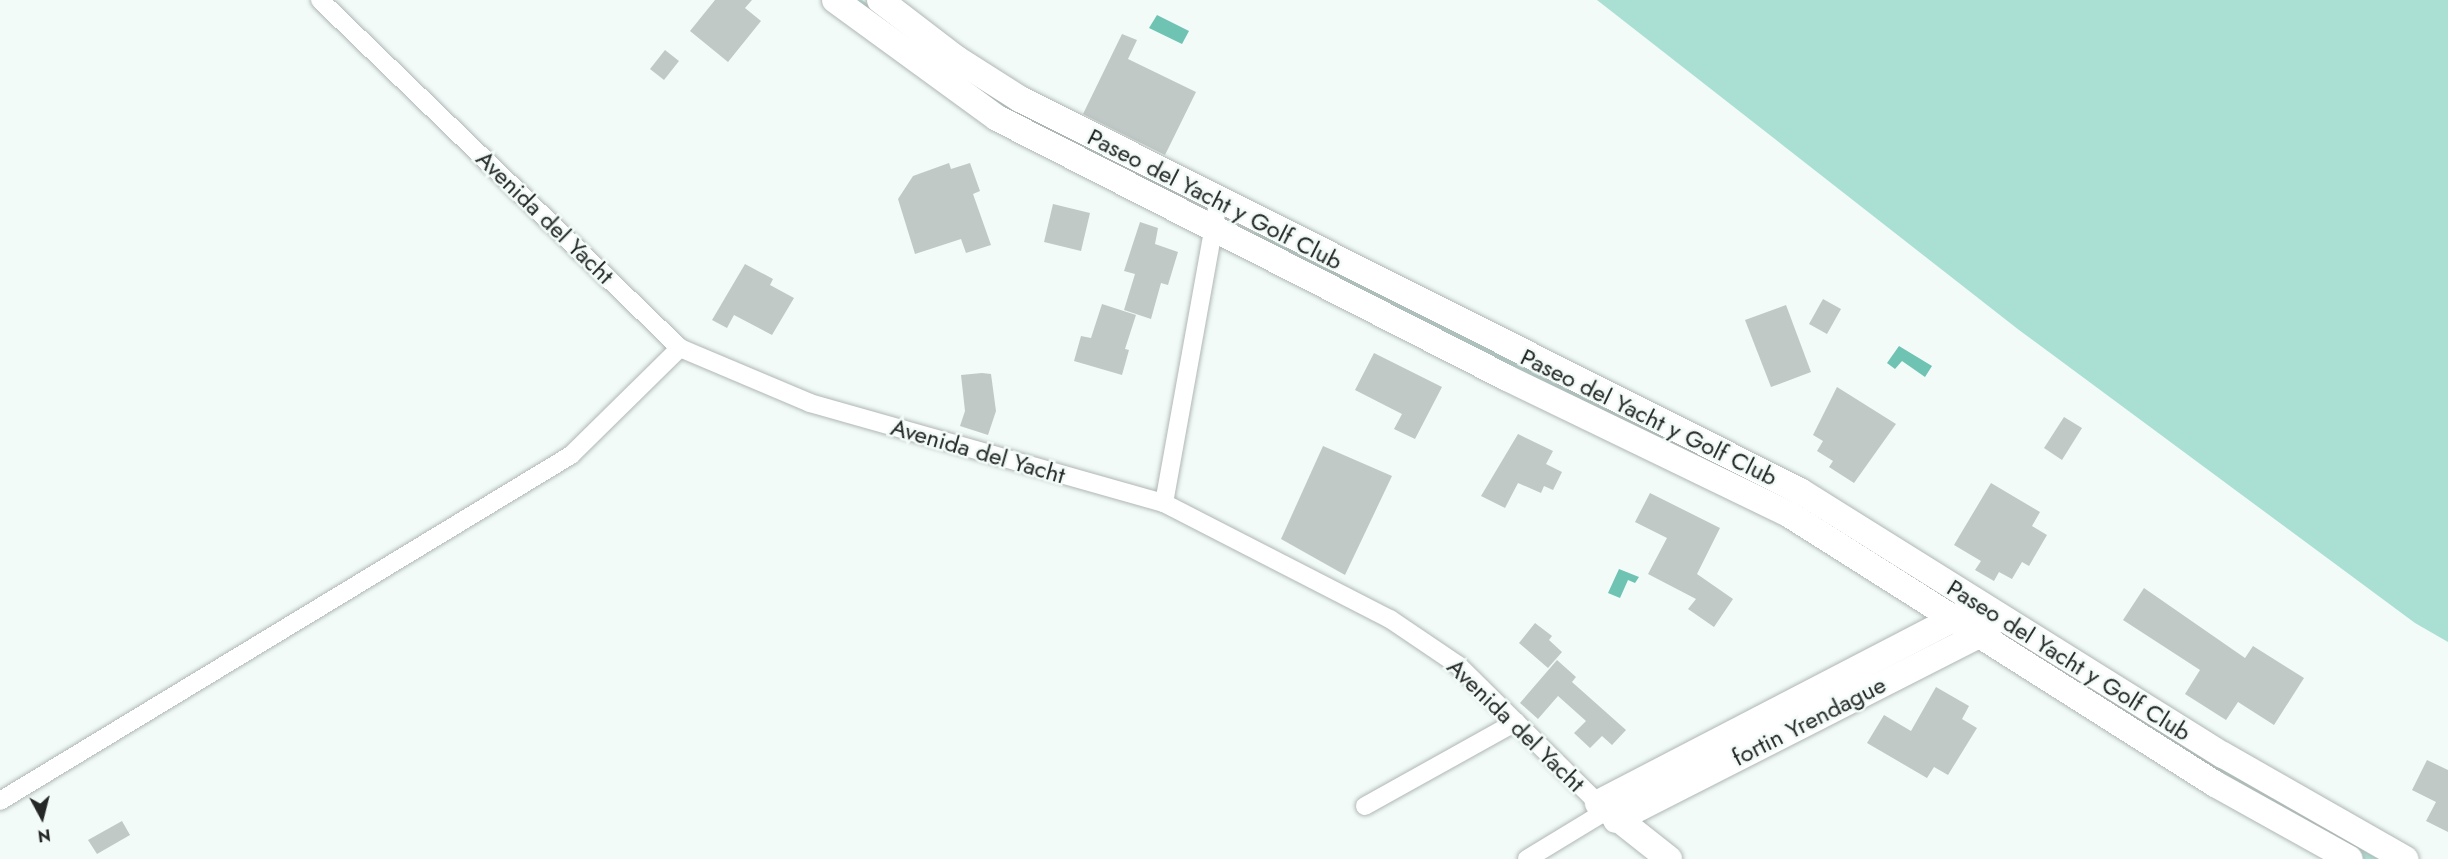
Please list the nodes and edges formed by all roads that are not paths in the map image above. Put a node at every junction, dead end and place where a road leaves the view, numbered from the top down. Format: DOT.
graph roads {
  1 [pos="320,0"];
  2 [pos="835,0"];
  3 [pos="880,0"];
  4 [pos="1215,214"];
  5 [pos="680,348"];
  6 [pos="1164,503"];
  7 [pos="1988,610"];
  8 [pos="1958,620"];
  9 [pos="1979,635"];
  10 [pos="1516,722"];
  11 [pos="0,801"];
  12 [pos="1365,806"];
  13 [pos="1606,811"];
  14 [pos="1527,859"];
  15 [pos="1669,859"];
  16 [pos="2350,859"];
  17 [pos="2405,859"];
  1 -- 5 [label="street, Avenida del Yacht"];
  2 -- 4 [label="main road, Paseo del Yacht y Golf Club"];
  3 -- 4 [label="main road, Paseo del Yacht y Golf Club"];
  4 -- 6 [label="street"];
  4 -- 7 [label="main road, Paseo del Yacht y Golf Club"];
  4 -- 8 [label="main road, Paseo del Yacht y Golf Club"];
  5 -- 6 [label="street, Avenida del Yacht"];
  5 -- 11 [label="street"];
  6 -- 10 [label="street, Avenida del Yacht"];
  7 -- 8 [label="main road, fortin Yrendague"];
  7 -- 9 [label="main road, fortin Yrendague"];
  7 -- 17 [label="main road, Paseo del Yacht y Golf Club"];
  8 -- 9 [label="main road, Paseo del Yacht y Golf Club"];
  8 -- 13 [label="main road, fortin Yrendague"];
  9 -- 13 [label="main road, fortin Yrendague"];
  9 -- 16 [label="main road, Paseo del Yacht y Golf Club"];
  10 -- 12 [label="street"];
  10 -- 13 [label="street, Avenida del Yacht"];
  13 -- 14 [label="street, fortin Yrendague"];
  13 -- 15 [label="main road, Avenida del Yacht"];
}
